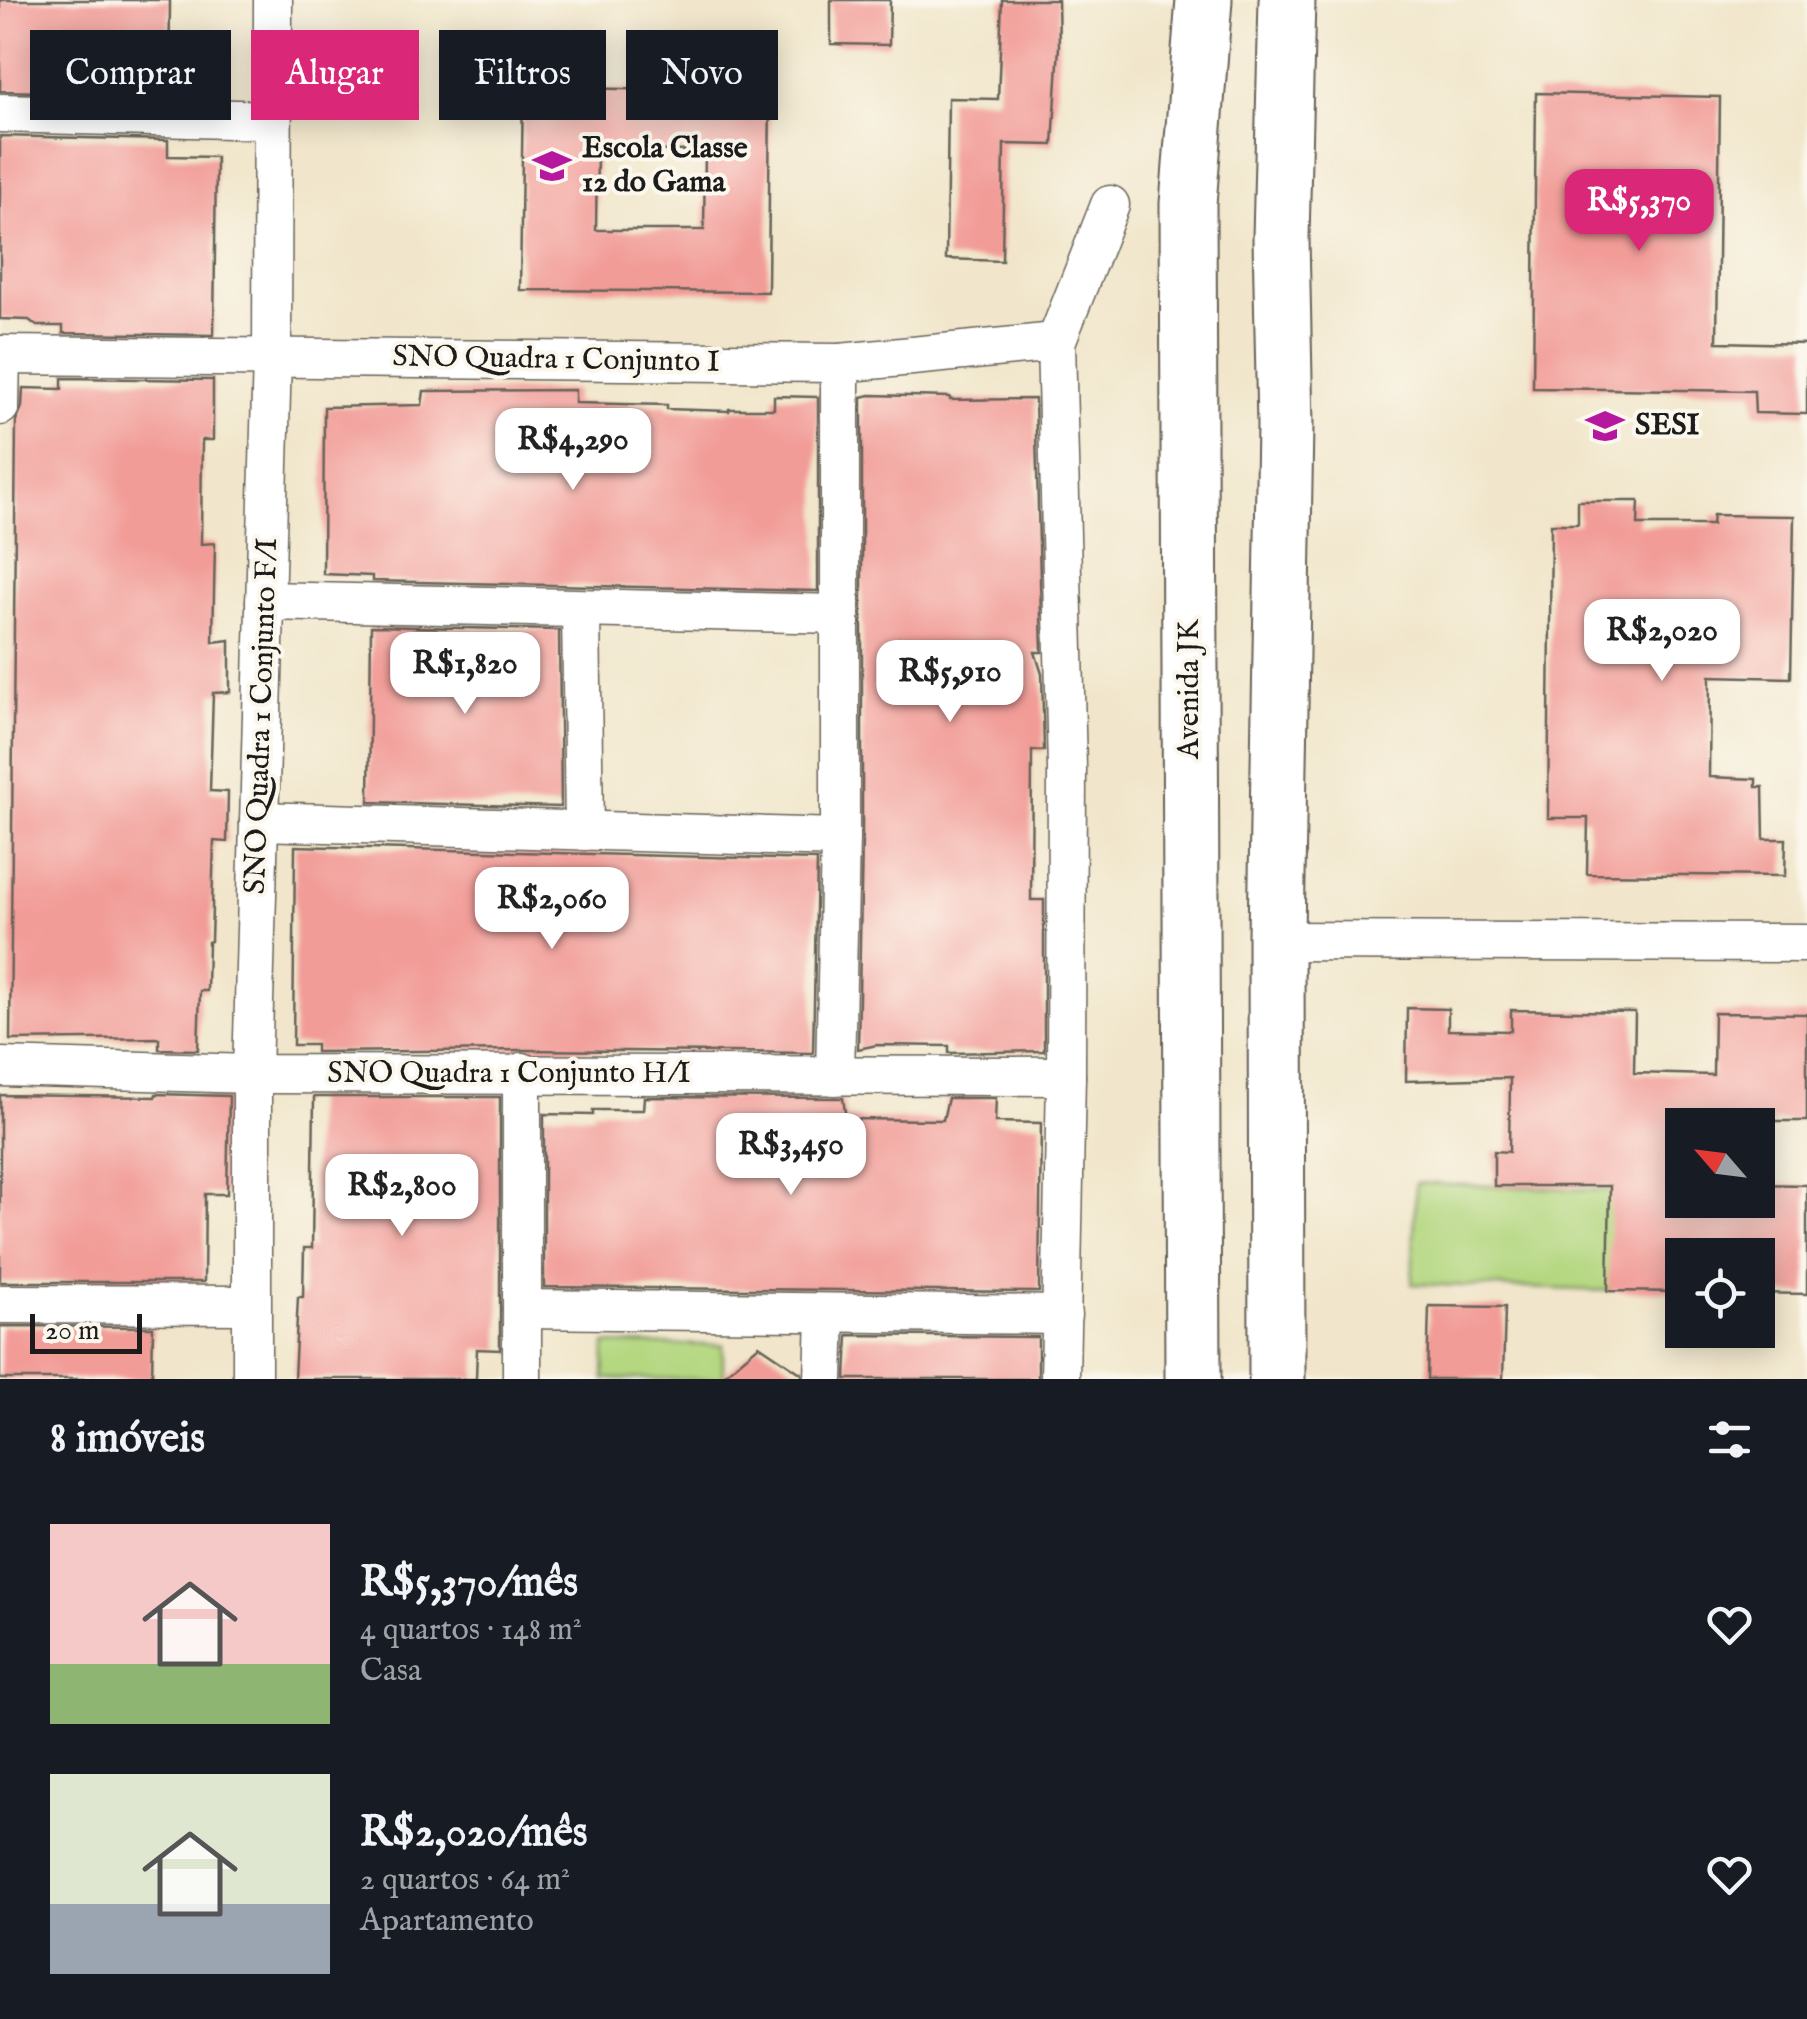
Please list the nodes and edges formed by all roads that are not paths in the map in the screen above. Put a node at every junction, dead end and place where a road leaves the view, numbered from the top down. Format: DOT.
graph roads {
  1 [pos="272,0"];
  2 [pos="1204,0"];
  3 [pos="1287,0"];
  4 [pos="272,30"];
  5 [pos="0,113"];
  6 [pos="251,119"];
  7 [pos="272,120"];
  8 [pos="1110,205"];
  9 [pos="1056,342"];
  10 [pos="1,355"];
  11 [pos="272,358"];
  12 [pos="840,362"];
  13 [pos="0,406"];
  14 [pos="265,601"];
  15 [pos="581,611"];
  16 [pos="840,614"];
  17 [pos="260,821"];
  18 [pos="584,831"];
  19 [pos="840,838"];
  20 [pos="1276,941"];
  21 [pos="1807,943"];
  22 [pos="0,1067"];
  23 [pos="522,1072"];
  24 [pos="252,1074"];
  25 [pos="835,1076"];
  26 [pos="1066,1076"];
  27 [pos="0,1304"];
  28 [pos="251,1304"];
  29 [pos="522,1308"];
  30 [pos="826,1314"];
  31 [pos="1062,1315"];
  32 [pos="252,1379"];
  33 [pos="522,1379"];
  34 [pos="824,1379"];
  35 [pos="1060,1379"];
  36 [pos="1193,1379"];
  37 [pos="1277,1379"];
  1 -- 4 [label="street, SNO Quadra 1 Conjunto F/I"];
  2 -- 36 [label="main road, Avenida JK"];
  3 -- 20 [label="main road"];
  5 -- 6 [label="street"];
  7 -- 11 [label="street, SNO Quadra 1 Conjunto F/I"];
  8 -- 9 [label="street"];
  9 -- 12 [label="street, SNO Quadra 1 Conjunto I"];
  9 -- 26 [label="street"];
  10 -- 11 [label="street, SNO Quadra 1 Conjunto I"];
  10 -- 13 [label="street"];
  11 -- 12 [label="street, SNO Quadra 1 Conjunto I"];
  11 -- 14 [label="street, SNO Quadra 1 Conjunto F/I"];
  12 -- 16 [label="street"];
  14 -- 15 [label="street"];
  14 -- 17 [label="street, SNO Quadra 1 Conjunto F/I"];
  15 -- 16 [label="street"];
  15 -- 18 [label="street"];
  16 -- 19 [label="street"];
  17 -- 18 [label="street"];
  17 -- 24 [label="street, SNO Quadra 1 Conjunto F/I"];
  18 -- 19 [label="street"];
  19 -- 25 [label="street"];
  20 -- 21 [label="street"];
  20 -- 37 [label="main road"];
  22 -- 24 [label="street, SNO Quadra 1 Conjunto H/I"];
  23 -- 24 [label="street, SNO Quadra 1 Conjunto H/I"];
  23 -- 25 [label="street, SNO Quadra 1 Conjunto H/I"];
  23 -- 29 [label="street"];
  24 -- 28 [label="street, SNO Quadra 1 Conjunto F/I"];
  25 -- 26 [label="street, SNO Quadra 1 Conjunto H/I"];
  26 -- 31 [label="street"];
  27 -- 28 [label="street"];
  28 -- 32 [label="street, SNO Quadra 1 Conjunto F/I"];
  29 -- 30 [label="street"];
  29 -- 33 [label="street"];
  30 -- 31 [label="street"];
  30 -- 34 [label="street"];
  31 -- 35 [label="street"];
}
